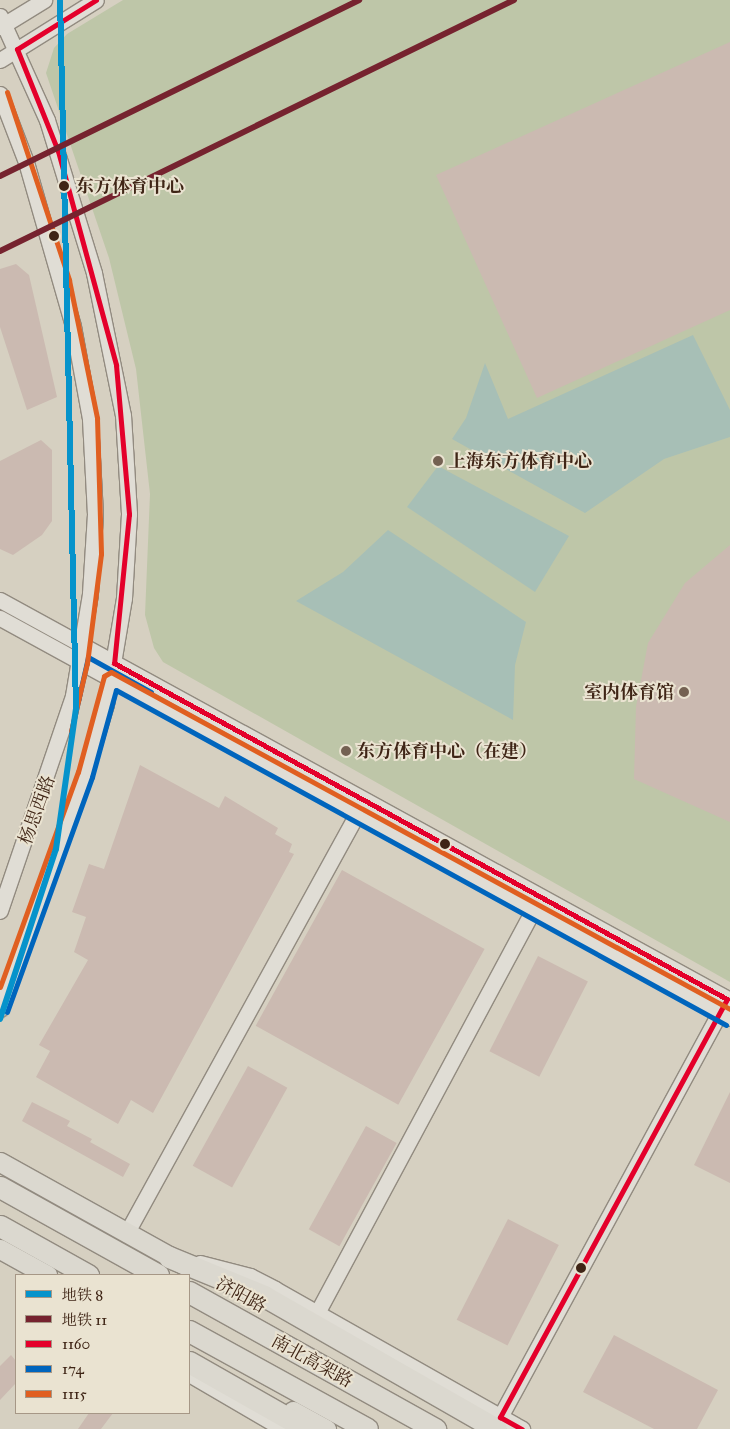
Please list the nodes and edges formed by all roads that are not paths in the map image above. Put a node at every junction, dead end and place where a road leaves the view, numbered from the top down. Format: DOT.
graph roads {
  1 [pos="44,0"];
  2 [pos="96,0"];
  3 [pos="2,23"];
  4 [pos="17,49"];
  5 [pos="0,60"];
  6 [pos="0,94"];
  7 [pos="0,600"];
  8 [pos="0,618"];
  9 [pos="83,646"];
  10 [pos="80,662"];
  11 [pos="114,663"];
  12 [pos="111,679"];
  13 [pos="361,807"];
  14 [pos="537,904"];
  15 [pos="0,911"];
  16 [pos="729,1000"];
  17 [pos="0,1009"];
  18 [pos="725,1015"];
  19 [pos="0,1162"];
  20 [pos="0,1187"];
  21 [pos="0,1226"];
  22 [pos="126,1234"];
  23 [pos="0,1249"];
  24 [pos="169,1256"];
  25 [pos="45,1274"];
  26 [pos="86,1274"];
  27 [pos="156,1274"];
  28 [pos="190,1293"];
  29 [pos="317,1313"];
  30 [pos="190,1332"];
  31 [pos="190,1355"];
  32 [pos="190,1363"];
  33 [pos="190,1375"];
  34 [pos="498,1423"];
  35 [pos="283,1429"];
  36 [pos="307,1429"];
  37 [pos="326,1429"];
  38 [pos="367,1429"];
  39 [pos="435,1429"];
  40 [pos="481,1429"];
  41 [pos="522,1429"];
  1 -- 3 [label="street"];
  2 -- 4 [label="street"];
  3 -- 4 [label="street, 杨思西路"];
  4 -- 5 [label="street"];
  4 -- 11 [label="street, 杨思西路"];
  6 -- 9 [label="street, 杨思西路"];
  7 -- 9 [label="street"];
  8 -- 10 [label="street"];
  9 -- 10 [label="street, 杨思西路"];
  9 -- 11 [label="street"];
  10 -- 12 [label="street"];
  10 -- 15 [label="street, 杨思西路"];
  11 -- 12 [label="street, 杨思西路"];
  11 -- 13 [label="street"];
  12 -- 13 [label="street"];
  12 -- 17 [label="street, 杨思西路"];
  13 -- 14 [label="street"];
  13 -- 22 [label="street"];
  14 -- 16 [label="street"];
  14 -- 18 [label="street"];
  14 -- 29 [label="street"];
  16 -- 18 [label="street"];
  18 -- 34 [label="street"];
  19 -- 22 [label="main road, 济阳路"];
  20 -- 27 [label="highway"];
  21 -- 26 [label="highway"];
  22 -- 24 [label="main road, 济阳路"];
  23 -- 25 [label="main road"];
  24 -- 29 [label="street"];
  24 -- 34 [label="highway"];
  24 -- 40 [label="main road, 济阳路"];
  28 -- 39 [label="highway, 南北高架路"];
  29 -- 34 [label="street"];
  30 -- 38 [label="highway, 南北高架路"];
  31 -- 37 [label="main road"];
  32 -- 36 [label="highway"];
  33 -- 35 [label="street"];
  34 -- 41 [label="street"];
}
